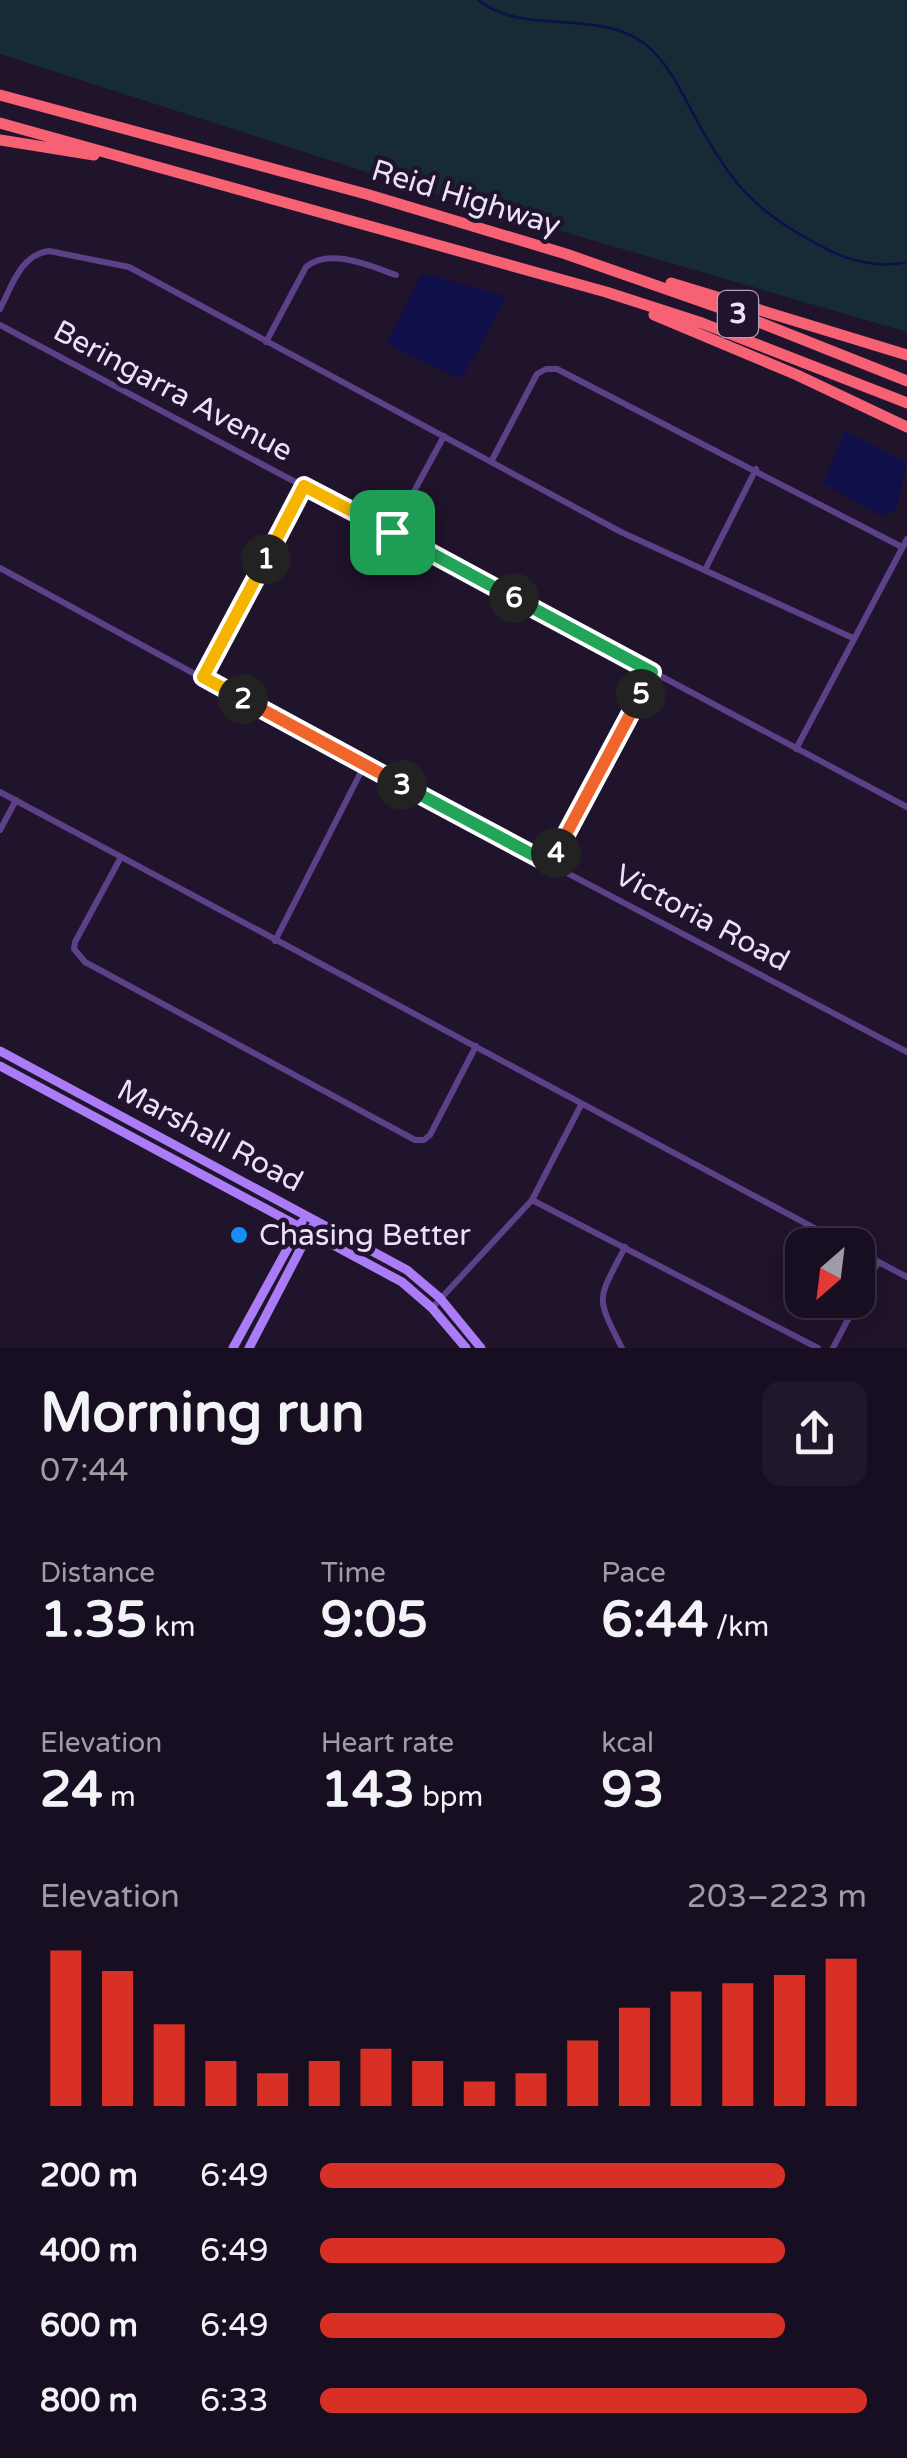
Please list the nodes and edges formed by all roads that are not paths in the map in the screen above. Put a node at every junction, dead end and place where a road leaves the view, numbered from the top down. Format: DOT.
graph roads {
  1 [pos="0,87"];
  2 [pos="0,95"];
  3 [pos="0,123"];
  4 [pos="128,128"];
  5 [pos="0,140"];
  6 [pos="316,211"];
  7 [pos="566,254"];
  8 [pos="396,276"];
  9 [pos="566,281"];
  10 [pos="0,310"];
  11 [pos="0,325"];
  12 [pos="266,342"];
  13 [pos="907,355"];
  14 [pos="907,381"];
  15 [pos="907,403"];
  16 [pos="907,428"];
  17 [pos="444,436"];
  18 [pos="491,462"];
  19 [pos="756,470"];
  20 [pos="304,486"];
  21 [pos="392,532"];
  22 [pos="907,539"];
  23 [pos="902,547"];
  24 [pos="0,568"];
  25 [pos="706,570"];
  26 [pos="853,638"];
  27 [pos="652,672"];
  28 [pos="203,677"];
  29 [pos="796,749"];
  30 [pos="364,766"];
  31 [pos="0,792"];
  32 [pos="16,800"];
  33 [pos="907,807"];
  34 [pos="0,830"];
  35 [pos="121,856"];
  36 [pos="550,864"];
  37 [pos="275,940"];
  38 [pos="476,1046"];
  39 [pos="0,1051"];
  40 [pos="907,1052"];
  41 [pos="0,1066"];
  42 [pos="581,1104"];
  43 [pos="532,1200"];
  44 [pos="306,1215"];
  45 [pos="282,1216"];
  46 [pos="316,1221"];
  47 [pos="814,1228"];
  48 [pos="305,1229"];
  49 [pos="624,1247"];
  50 [pos="301,1248"];
  51 [pos="286,1252"];
  52 [pos="875,1260"];
  53 [pos="878,1262"];
  54 [pos="385,1273"];
  55 [pos="907,1277"];
  56 [pos="440,1298"];
  57 [pos="432,1308"];
  58 [pos="233,1348"];
  59 [pos="248,1348"];
  60 [pos="466,1348"];
  61 [pos="481,1348"];
  62 [pos="622,1348"];
  63 [pos="818,1348"];
  64 [pos="833,1348"];
  1 -- 4 [label="highway, 3"];
  2 -- 4 [label="highway, Reid Highway / 3"];
  3 -- 6 [label="highway, Reid Highway / 3"];
  4 -- 7 [label="highway, Reid Highway / 3"];
  5 -- 6 [label="highway"];
  6 -- 9 [label="highway, Reid Highway / 3"];
  7 -- 13 [label="highway"];
  7 -- 14 [label="highway, Reid Highway / 3"];
  8 -- 12 [label="street"];
  9 -- 15 [label="highway, Reid Highway / 3"];
  9 -- 16 [label="highway"];
  10 -- 12 [label="street"];
  11 -- 20 [label="street, Beringarra Avenue"];
  12 -- 17 [label="street"];
  17 -- 18 [label="street"];
  17 -- 21 [label="street"];
  18 -- 19 [label="street"];
  18 -- 25 [label="street"];
  19 -- 23 [label="street"];
  19 -- 25 [label="street"];
  20 -- 21 [label="street, Beringarra Avenue"];
  20 -- 28 [label="street"];
  21 -- 27 [label="street, Beringarra Avenue"];
  22 -- 23 [label="street"];
  23 -- 26 [label="street"];
  24 -- 28 [label="street, Victoria Road"];
  25 -- 26 [label="street"];
  26 -- 29 [label="street"];
  27 -- 29 [label="street, Beringarra Avenue"];
  27 -- 36 [label="street"];
  28 -- 30 [label="street, Victoria Road"];
  29 -- 33 [label="street, Beringarra Avenue"];
  30 -- 36 [label="street, Victoria Road"];
  30 -- 37 [label="street"];
  31 -- 32 [label="street"];
  32 -- 34 [label="street"];
  32 -- 35 [label="street"];
  35 -- 37 [label="street"];
  35 -- 38 [label="street"];
  36 -- 40 [label="street, Victoria Road"];
  37 -- 38 [label="street"];
  38 -- 42 [label="street"];
  39 -- 44 [label="main road, Marshall Road"];
  41 -- 45 [label="main road, Marshall Road"];
  42 -- 43 [label="street"];
  42 -- 47 [label="street"];
  43 -- 49 [label="street"];
  43 -- 56 [label="street"];
  44 -- 46 [label="main road, Marshall Road"];
  44 -- 48 [label="main road"];
  45 -- 48 [label="main road, Marshall Road"];
  45 -- 51 [label="main road"];
  46 -- 48 [label="main road"];
  46 -- 56 [label="main road, Marshall Road"];
  48 -- 50 [label="main road"];
  48 -- 51 [label="main road"];
  48 -- 54 [label="main road, Marshall Road"];
  49 -- 62 [label="street"];
  49 -- 63 [label="street"];
  50 -- 54 [label="main road"];
  50 -- 59 [label="main road"];
  51 -- 58 [label="main road"];
  52 -- 53 [label="street"];
  53 -- 55 [label="street"];
  53 -- 64 [label="street"];
  54 -- 57 [label="main road, Marshall Road"];
  56 -- 57 [label="street"];
  56 -- 61 [label="main road, Marshall Road"];
  57 -- 60 [label="main road, Marshall Road"];
}
